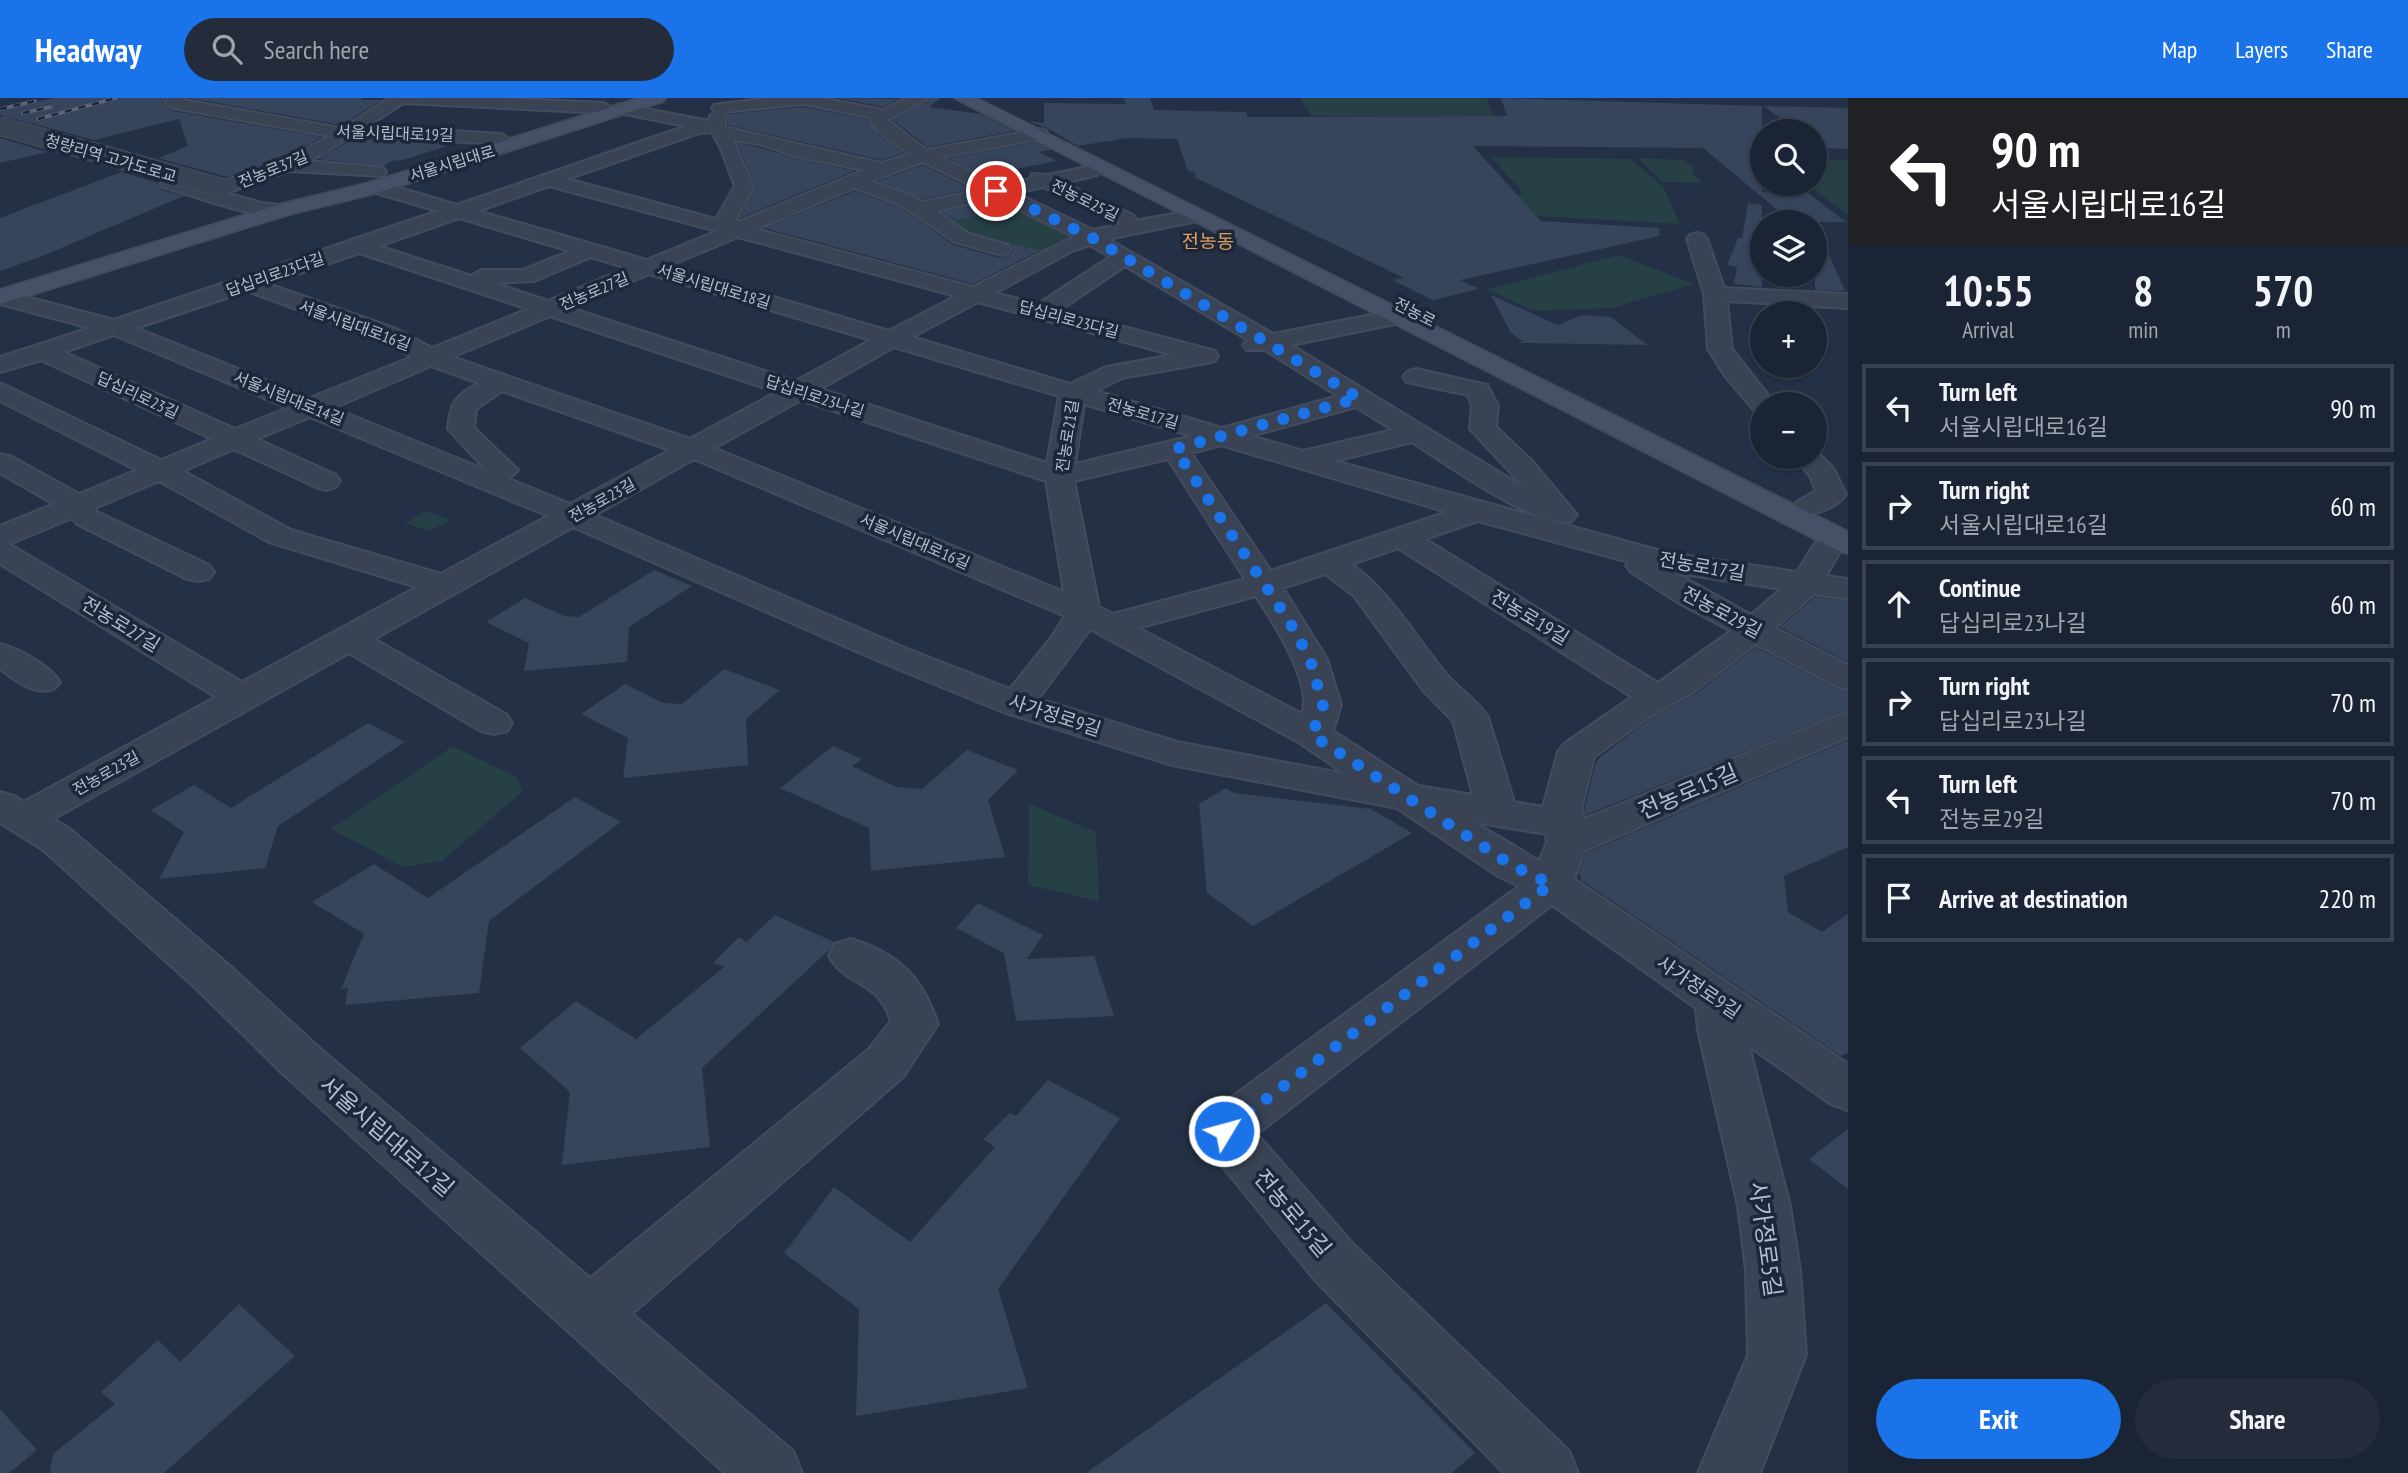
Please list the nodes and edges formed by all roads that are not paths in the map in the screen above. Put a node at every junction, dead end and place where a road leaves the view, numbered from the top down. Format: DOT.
graph roads {
  1 [pos="178,98"];
  2 [pos="637,98"];
  3 [pos="657,98"];
  4 [pos="919,98"];
  5 [pos="963,98"];
  6 [pos="981,98"];
  7 [pos="804,99"];
  8 [pos="401,104"];
  9 [pos="686,107"];
  10 [pos="612,108"];
  11 [pos="884,115"];
  12 [pos="722,116"];
  13 [pos="998,116"];
  14 [pos="660,117"];
  15 [pos="466,118"];
  16 [pos="558,122"];
  17 [pos="970,124"];
  18 [pos="0,127"];
  19 [pos="349,131"];
  20 [pos="0,134"];
  21 [pos="1039,134"];
  22 [pos="909,136"];
  23 [pos="866,138"];
  24 [pos="501,139"];
  25 [pos="836,141"];
  26 [pos="963,147"];
  27 [pos="323,148"];
  28 [pos="357,149"];
  29 [pos="790,149"];
  30 [pos="380,150"];
  31 [pos="450,155"];
  32 [pos="923,155"];
  33 [pos="996,157"];
  34 [pos="1121,164"];
  35 [pos="289,165"];
  36 [pos="883,169"];
  37 [pos="1020,169"];
  38 [pos="1096,169"];
  39 [pos="376,179"];
  40 [pos="549,180"];
  41 [pos="1045,180"];
  42 [pos="855,182"];
  43 [pos="215,191"];
  44 [pos="996,191"];
  45 [pos="1142,197"];
  46 [pos="919,209"];
  47 [pos="458,210"];
  48 [pos="282,211"];
  49 [pos="1195,216"];
  50 [pos="1124,224"];
  51 [pos="737,230"];
  52 [pos="1091,237"];
  53 [pos="1697,239"];
  54 [pos="359,246"];
  55 [pos="592,249"];
  56 [pos="1001,249"];
  57 [pos="490,252"];
  58 [pos="1125,257"];
  59 [pos="921,261"];
  60 [pos="964,265"];
  61 [pos="650,267"];
  62 [pos="899,274"];
  63 [pos="455,277"];
  64 [pos="932,282"];
  65 [pos="248,284"];
  66 [pos="976,294"];
  67 [pos="1715,294"];
  68 [pos="0,297"];
  69 [pos="1848,301"];
  70 [pos="551,308"];
  71 [pos="1041,312"];
  72 [pos="1397,317"];
  73 [pos="114,327"];
  74 [pos="891,339"];
  75 [pos="1269,342"];
  76 [pos="42,351"];
  77 [pos="1206,356"];
  78 [pos="431,358"];
  79 [pos="0,365"];
  80 [pos="1416,377"];
  81 [pos="501,382"];
  82 [pos="0,391"];
  83 [pos="798,391"];
  84 [pos="1073,392"];
  85 [pos="1752,392"];
  86 [pos="1359,398"];
  87 [pos="311,407"];
  88 [pos="1417,433"];
  89 [pos="1223,436"];
  90 [pos="234,439"];
  91 [pos="693,449"];
  92 [pos="1175,449"];
  93 [pos="1303,460"];
  94 [pos="0,462"];
  95 [pos="1819,469"];
  96 [pos="160,470"];
  97 [pos="1059,476"];
  98 [pos="326,481"];
  99 [pos="500,486"];
  100 [pos="1838,486"];
  101 [pos="1518,496"];
  102 [pos="78,505"];
  103 [pos="1808,508"];
  104 [pos="1476,512"];
  105 [pos="573,516"];
  106 [pos="1565,516"];
  107 [pos="0,537"];
  108 [pos="1401,537"];
  109 [pos="1841,540"];
  110 [pos="1623,549"];
  111 [pos="0,551"];
  112 [pos="507,552"];
  113 [pos="1328,561"];
  114 [pos="198,572"];
  115 [pos="1264,584"];
  116 [pos="1806,584"];
  117 [pos="447,586"];
  118 [pos="1848,589"];
  119 [pos="1097,619"];
  120 [pos="1754,629"];
  121 [pos="349,639"];
  122 [pos="0,654"];
  123 [pos="1848,679"];
  124 [pos="42,682"];
  125 [pos="243,698"];
  126 [pos="1657,698"];
  127 [pos="1016,704"];
  128 [pos="494,723"];
  129 [pos="1848,723"];
  130 [pos="1312,735"];
  131 [pos="1408,798"];
  132 [pos="1497,812"];
  133 [pos="8,819"];
  134 [pos="1565,833"];
  135 [pos="1551,884"];
  136 [pos="851,956"];
  137 [pos="1718,1001"];
  138 [pos="1848,1090"];
  139 [pos="592,1313"];
  140 [pos="771,1473"];
  141 [pos="1547,1473"];
  142 [pos="1729,1473"];
  1 -- 19 [label="street, 서울시립대로19길"];
  2 -- 10 [label="main road, 서울시립대로"];
  3 -- 10 [label="main road, 서울시립대로"];
  4 -- 11 [label="street"];
  5 -- 13 [label="main road, 전농로"];
  6 -- 34 [label="main road, 전농로"];
  7 -- 11 [label="street"];
  7 -- 12 [label="street"];
  8 -- 10 [label="street"];
  8 -- 19 [label="street, 전농로37길"];
  9 -- 14 [label="street"];
  10 -- 14 [label="street, 서울시립대로"];
  10 -- 16 [label="main road, 서울시립대로"];
  10 -- 39 [label="main road, 서울시립대로"];
  11 -- 22 [label="street"];
  12 -- 14 [label="street, 서울시립대로"];
  12 -- 29 [label="street"];
  12 -- 40 [label="street, 답십리로23다길"];
  12 -- 51 [label="street"];
  13 -- 17 [label="street"];
  13 -- 21 [label="main road, 전농로"];
  15 -- 16 [label="street, 서울시립대로"];
  16 -- 24 [label="main road, 서울시립대로"];
  18 -- 43 [label="street, 청량리역 고가도로교, bridge"];
  19 -- 24 [label="street, 서울시립대로19길"];
  19 -- 27 [label="street, 전농로37길"];
  20 -- 43 [label="street, 청량리역 고가도로교"];
  21 -- 26 [label="street, 전농로27길"];
  21 -- 38 [label="main road, 전농로"];
  22 -- 23 [label="street"];
  22 -- 26 [label="street, 전농로27길"];
  22 -- 32 [label="street, 전농로29길"];
  24 -- 31 [label="main road, 서울시립대로"];
  25 -- 29 [label="street"];
  26 -- 32 [label="street, 전농로27길"];
  26 -- 33 [label="street, 전농로27길"];
  27 -- 28 [label="street"];
  27 -- 35 [label="street, 전농로37길"];
  29 -- 36 [label="street"];
  30 -- 31 [label="street, 서울시립대로"];
  31 -- 48 [label="main road, 서울시립대로"];
  32 -- 36 [label="street, 전농로27길"];
  32 -- 44 [label="street, 전농로29길"];
  34 -- 38 [label="main road"];
  34 -- 103 [label="main road, 전농로"];
  35 -- 39 [label="street, 서울시립대로18길"];
  35 -- 43 [label="street, 전농로37길"];
  36 -- 42 [label="street, 전농로27길"];
  37 -- 41 [label="street"];
  38 -- 41 [label="street, 전농로25길"];
  38 -- 49 [label="main road, 전농로"];
  39 -- 47 [label="street, 서울시립대로18길"];
  39 -- 48 [label="main road, 서울시립대로"];
  40 -- 47 [label="street, 답십리로23다길"];
  40 -- 51 [label="street, 답십리로23다길"];
  41 -- 44 [label="street, 전농로25길"];
  41 -- 50 [label="street, 전농로25길"];
  42 -- 46 [label="street"];
  42 -- 51 [label="street, 전농로27길"];
  43 -- 48 [label="street, 전농로37길"];
  44 -- 46 [label="street, 전농로25길"];
  44 -- 52 [label="street, 전농로29길"];
  45 -- 50 [label="street"];
  46 -- 56 [label="street"];
  47 -- 54 [label="street, 답십리로23다길"];
  47 -- 55 [label="street, 서울시립대로18길"];
  48 -- 68 [label="main road, 서울시립대로"];
  49 -- 50 [label="street, 전농로23길"];
  49 -- 72 [label="main road, 전농로"];
  50 -- 52 [label="street, 전농로23길"];
  51 -- 61 [label="street, 전농로27길"];
  51 -- 62 [label="street, 답십리로23다길"];
  52 -- 58 [label="street, 전농로29길"];
  52 -- 66 [label="street, 전농로23길"];
  53 -- 67 [label="street"];
  54 -- 63 [label="street, 답십리로23나길"];
  54 -- 65 [label="street, 답십리로23다길"];
  55 -- 61 [label="street, 서울시립대로18길"];
  55 -- 63 [label="street, 답십리로23나길"];
  57 -- 63 [label="street"];
  58 -- 71 [label="street"];
  58 -- 75 [label="street, 전농로29길"];
  59 -- 62 [label="street"];
  60 -- 64 [label="street"];
  61 -- 70 [label="street, 전농로27길"];
  61 -- 74 [label="street, 서울시립대로18길"];
  62 -- 64 [label="street, 답십리로23다길"];
  63 -- 70 [label="street, 답십리로23나길"];
  64 -- 66 [label="street, 답십리로23다길"];
  65 -- 73 [label="street, 답십리로23다길"];
  65 -- 78 [label="street, 서울시립대로16길"];
  66 -- 71 [label="street, 답십리로23다길"];
  66 -- 74 [label="street, 전농로23길"];
  67 -- 69 [label="street"];
  67 -- 85 [label="street"];
  68 -- 73 [label="street, 서울시립대로14길"];
  70 -- 78 [label="street, 전농로27길"];
  70 -- 83 [label="street, 답십리로23나길"];
  71 -- 77 [label="street, 답십리로23다길"];
  72 -- 75 [label="street, 전농로21길"];
  72 -- 109 [label="main road, 전농로"];
  73 -- 76 [label="street, 답십리로23다길"];
  73 -- 87 [label="street, 서울시립대로14길"];
  74 -- 83 [label="street, 전농로23길"];
  74 -- 84 [label="street, 전농로17길"];
  75 -- 77 [label="street, 전농로21길"];
  75 -- 86 [label="street, 전농로29길"];
  76 -- 79 [label="street, 답십리로23다길"];
  76 -- 90 [label="street, 답십리로23길"];
  77 -- 84 [label="street, 전농로21길"];
  78 -- 81 [label="street, 서울시립대로16길"];
  78 -- 87 [label="street, 전농로27길"];
  80 -- 106 [label="street, 전농로29길"];
  81 -- 91 [label="street, 서울시립대로16길"];
  81 -- 99 [label="street"];
  82 -- 96 [label="street"];
  83 -- 91 [label="street, 전농로23길"];
  83 -- 97 [label="street, 답십리로23나길"];
  84 -- 89 [label="street, 전농로17길"];
  84 -- 97 [label="street, 전농로21길"];
  86 -- 88 [label="street, 전농로29길"];
  86 -- 89 [label="street"];
  87 -- 90 [label="street, 전농로27길"];
  87 -- 99 [label="street, 서울시립대로14길"];
  88 -- 93 [label="street"];
  88 -- 101 [label="street, 전농로29길"];
  89 -- 92 [label="street"];
  89 -- 93 [label="street, 전농로17길"];
  90 -- 96 [label="street, 전농로27길"];
  90 -- 98 [label="street"];
  91 -- 105 [label="street, 전농로23길"];
  91 -- 119 [label="street, 서울시립대로16길"];
  92 -- 97 [label="street"];
  92 -- 115 [label="street"];
  93 -- 104 [label="street, 전농로17길"];
  94 -- 102 [label="street"];
  95 -- 100 [label="street"];
  96 -- 102 [label="street, 전농로27길"];
  96 -- 117 [label="street"];
  97 -- 119 [label="street, 전농로21길"];
  99 -- 105 [label="street, 서울시립대로14길"];
  99 -- 112 [label="street"];
  100 -- 103 [label="street"];
  101 -- 104 [label="street"];
  101 -- 106 [label="street, 전농로29길"];
  102 -- 107 [label="street, 전농로27길"];
  102 -- 114 [label="street"];
  103 -- 109 [label="main road, 전농로"];
  104 -- 108 [label="street"];
  104 -- 110 [label="street, 전농로17길"];
  105 -- 112 [label="street, 전농로23길"];
  105 -- 127 [label="street, 사가정로9길"];
  106 -- 110 [label="street, 전농로29길"];
  108 -- 113 [label="street"];
  108 -- 126 [label="street, 전농로19길"];
  109 -- 116 [label="street"];
  110 -- 116 [label="street, 전농로17길"];
  110 -- 120 [label="street, 전농로29길"];
  111 -- 125 [label="street, 전농로27길"];
  112 -- 117 [label="street, 전농로23길"];
  113 -- 115 [label="street"];
  113 -- 132 [label="street"];
  115 -- 119 [label="street"];
  115 -- 130 [label="street"];
  116 -- 118 [label="street, 전농로17길"];
  116 -- 120 [label="street"];
  117 -- 121 [label="street, 전농로23길"];
  119 -- 127 [label="street"];
  119 -- 130 [label="street, 서울시립대로16길"];
  120 -- 123 [label="street, 전농로29길"];
  120 -- 126 [label="street"];
  121 -- 125 [label="street, 전농로23길"];
  121 -- 128 [label="street"];
  122 -- 124 [label="street"];
  125 -- 133 [label="street, 전농로23길"];
  126 -- 134 [label="street"];
  127 -- 131 [label="street, 사가정로9길"];
  129 -- 134 [label="street, 전농로15길"];
  130 -- 131 [label="street, 서울시립대로16길"];
  131 -- 132 [label="street, 사가정로9길"];
  131 -- 135 [label="street, 서울시립대로16길"];
  132 -- 134 [label="street, 사가정로9길"];
  133 -- 139 [label="street, 서울시립대로12길"];
  134 -- 135 [label="street"];
  135 -- 137 [label="street, 사가정로9길"];
  135 -- 141 [label="street, 전농로15길"];
  136 -- 139 [label="street"];
  137 -- 138 [label="street, 사가정로9길"];
  137 -- 142 [label="street, 사가정로5길"];
  139 -- 140 [label="street, 서울시립대로12길"];
}
